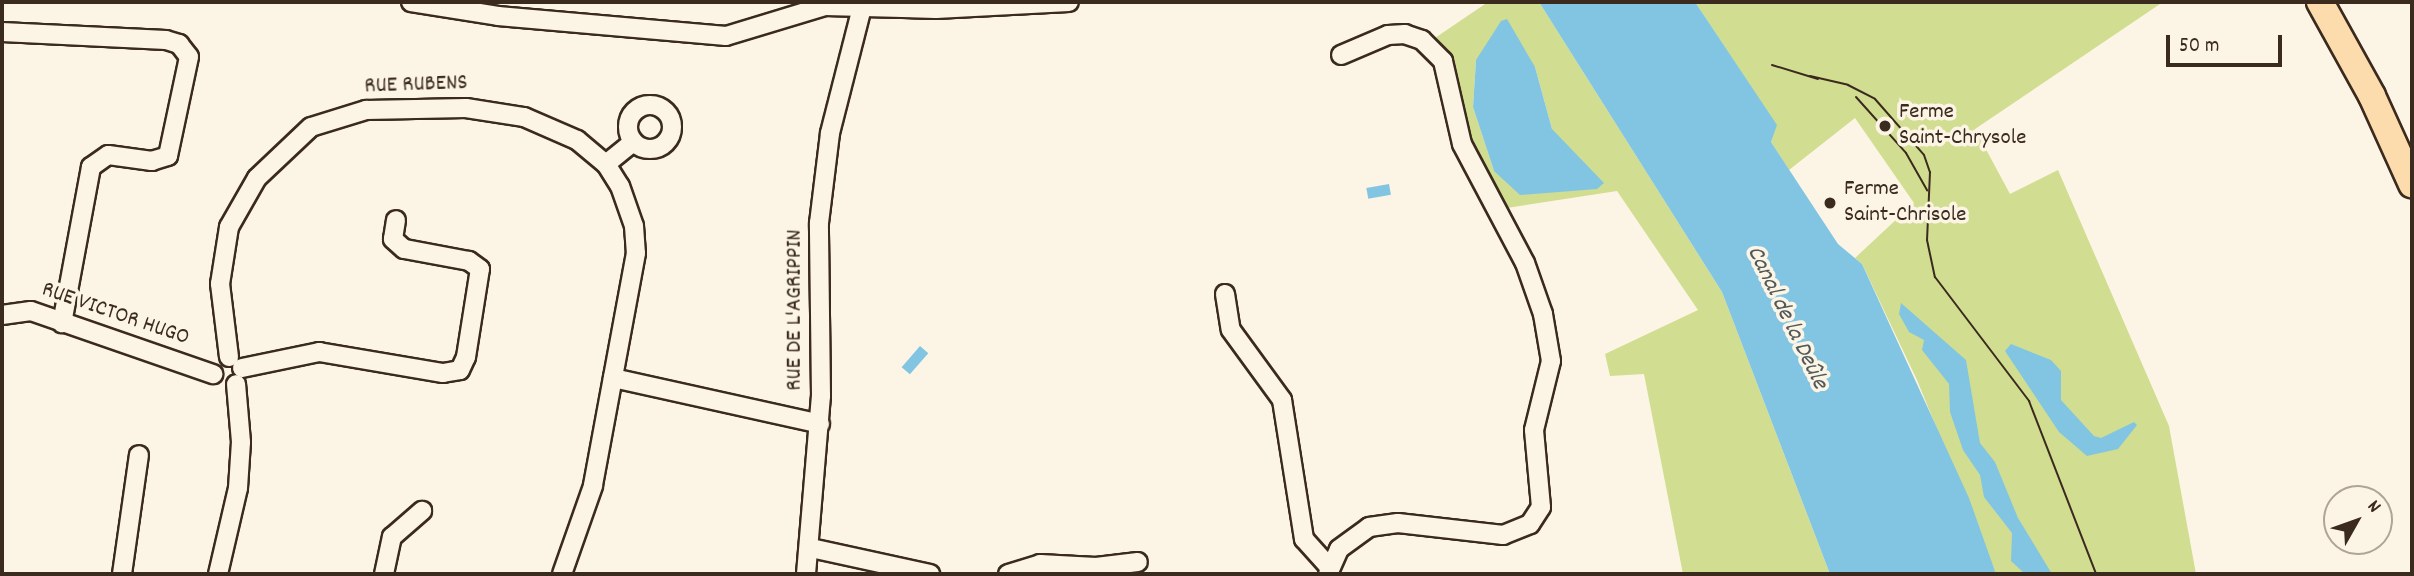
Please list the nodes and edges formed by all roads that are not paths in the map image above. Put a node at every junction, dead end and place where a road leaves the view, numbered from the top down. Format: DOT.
graph roads {
  1 [pos="411,2"];
  2 [pos="1069,2"];
  3 [pos="2319,2"];
  4 [pos="862,7"];
  5 [pos="2,32"];
  6 [pos="1341,55"];
  7 [pos="633,142"];
  8 [pos="606,164"];
  9 [pos="2412,184"];
  10 [pos="396,220"];
  11 [pos="1225,294"];
  12 [pos="2,315"];
  13 [pos="62,323"];
  14 [pos="236,370"];
  15 [pos="213,374"];
  16 [pos="613,378"];
  17 [pos="820,424"];
  18 [pos="139,455"];
  19 [pos="422,511"];
  20 [pos="811,548"];
  21 [pos="1138,562"];
  22 [pos="1329,571"];
  23 [pos="122,574"];
  24 [pos="218,574"];
  25 [pos="384,574"];
  26 [pos="562,574"];
  27 [pos="806,574"];
  28 [pos="930,574"];
  29 [pos="1008,574"];
  1 -- 4 [label="street"];
  2 -- 4 [label="street"];
  3 -- 9 [label="main road"];
  4 -- 17 [label="street, RUE DE L'AGRIPPIN"];
  5 -- 13 [label="street"];
  6 -- 22 [label="street"];
  7 -- 8 [label="street"];
  8 -- 14 [label="street, RUE RUBENS"];
  8 -- 16 [label="street, RUE RUBENS"];
  10 -- 14 [label="street"];
  11 -- 22 [label="street"];
  12 -- 13 [label="street, RUE VICTOR HUGO"];
  13 -- 15 [label="street, RUE VICTOR HUGO"];
  14 -- 15 [label="street, RUE VICTOR HUGO"];
  14 -- 15 [label="street, RUE VICTOR HUGO"];
  14 -- 24 [label="street"];
  16 -- 17 [label="street"];
  16 -- 26 [label="street, RUE RUBENS"];
  17 -- 20 [label="street, RUE DE L'AGRIPPIN"];
  18 -- 23 [label="street"];
  19 -- 25 [label="street"];
  20 -- 27 [label="street, RUE DE L'AGRIPPIN"];
  20 -- 28 [label="street"];
  21 -- 29 [label="street"];
}
